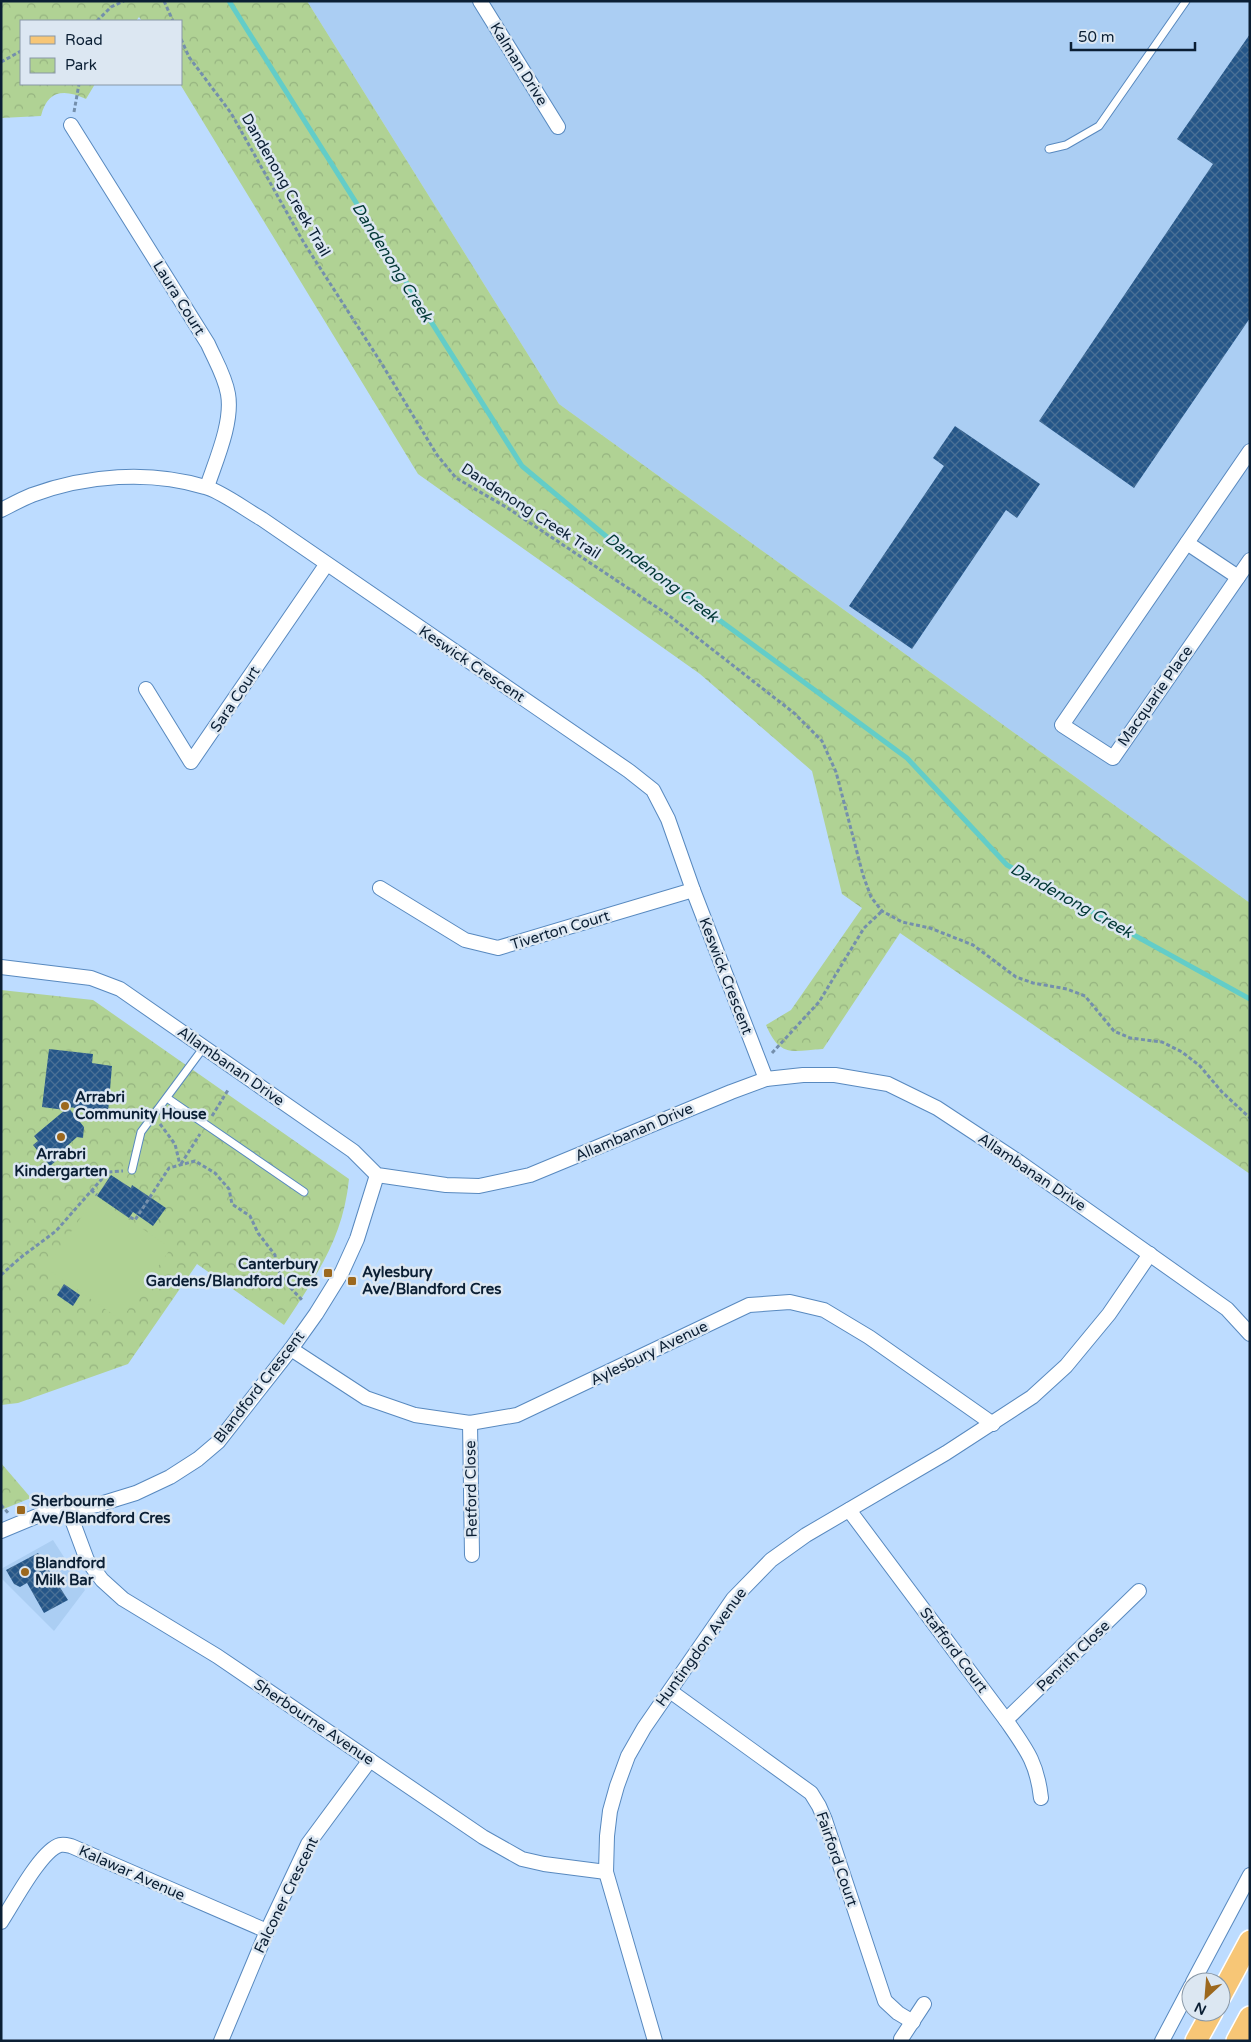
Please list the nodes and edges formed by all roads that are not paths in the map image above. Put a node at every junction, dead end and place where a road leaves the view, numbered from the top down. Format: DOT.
graph roads {
  1 [pos="480,1"];
  2 [pos="1186,1"];
  3 [pos="72,125"];
  4 [pos="558,128"];
  5 [pos="1049,149"];
  6 [pos="1250,451"];
  7 [pos="207,487"];
  8 [pos="1,510"];
  9 [pos="1187,543"];
  10 [pos="1250,560"];
  11 [pos="326,565"];
  12 [pos="1238,576"];
  13 [pos="146,689"];
  14 [pos="380,888"];
  15 [pos="693,890"];
  16 [pos="1,967"];
  17 [pos="204,1047"];
  18 [pos="766,1079"];
  19 [pos="167,1098"];
  20 [pos="132,1170"];
  21 [pos="377,1175"];
  22 [pos="304,1192"];
  23 [pos="1150,1254"];
  24 [pos="1250,1334"];
  25 [pos="291,1349"];
  26 [pos="470,1423"];
  27 [pos="993,1424"];
  28 [pos="68,1509"];
  29 [pos="849,1510"];
  30 [pos="1,1531"];
  31 [pos="472,1556"];
  32 [pos="1139,1591"];
  33 [pos="670,1691"];
  34 [pos="1006,1720"];
  35 [pos="370,1760"];
  36 [pos="1041,1798"];
  37 [pos="606,1872"];
  38 [pos="1250,1875"];
  39 [pos="1,1922"];
  40 [pos="267,1931"];
  41 [pos="1250,1942"];
  42 [pos="1198,1972"];
  43 [pos="1231,1977"];
  44 [pos="924,2004"];
  45 [pos="1181,2005"];
  46 [pos="1250,2017"];
  47 [pos="913,2022"];
  48 [pos="1206,2022"];
  49 [pos="901,2040"];
  50 [pos="221,2041"];
  51 [pos="655,2041"];
  52 [pos="1162,2041"];
  53 [pos="1196,2041"];
  54 [pos="1237,2041"];
  1 -- 4 [label="street, Kalman Drive"];
  2 -- 5 [label="lane"];
  3 -- 7 [label="street, Laura Court"];
  6 -- 9 [label="street, Macquarie Place"];
  7 -- 8 [label="street, Keswick Crescent"];
  7 -- 11 [label="street, Keswick Crescent"];
  9 -- 12 [label="street"];
  9 -- 12 [label="street, Macquarie Place"];
  10 -- 12 [label="street, Macquarie Place"];
  11 -- 13 [label="street, Sara Court"];
  11 -- 15 [label="street, Keswick Crescent"];
  14 -- 15 [label="street, Tiverton Court"];
  15 -- 18 [label="street, Keswick Crescent"];
  16 -- 17 [label="street, Allambanan Drive"];
  17 -- 19 [label="lane"];
  17 -- 21 [label="street, Allambanan Drive"];
  18 -- 21 [label="street, Allambanan Drive"];
  18 -- 23 [label="street, Allambanan Drive"];
  19 -- 20 [label="lane"];
  19 -- 22 [label="lane"];
  21 -- 25 [label="street, Blandford Crescent"];
  23 -- 24 [label="street, Allambanan Drive"];
  23 -- 27 [label="street, Huntingdon Avenue"];
  25 -- 26 [label="street, Aylesbury Avenue"];
  25 -- 28 [label="street, Blandford Crescent"];
  26 -- 27 [label="street, Aylesbury Avenue"];
  26 -- 31 [label="street, Retford Close"];
  27 -- 29 [label="street, Huntingdon Avenue"];
  28 -- 30 [label="street, Blandford Crescent"];
  28 -- 35 [label="street, Sherbourne Avenue"];
  29 -- 33 [label="street, Huntingdon Avenue"];
  29 -- 34 [label="street, Stafford Court"];
  32 -- 34 [label="street, Penrith Close"];
  33 -- 37 [label="street, Huntingdon Avenue"];
  33 -- 47 [label="street, Fairford Court"];
  34 -- 36 [label="street, Stafford Court"];
  35 -- 37 [label="street, Sherbourne Avenue"];
  35 -- 40 [label="street, Falconer Crescent"];
  37 -- 51 [label="street, Huntingdon Avenue"];
  38 -- 42 [label="street"];
  39 -- 40 [label="street, Kalawar Avenue"];
  40 -- 50 [label="street, Falconer Crescent"];
  41 -- 43 [label="main road"];
  44 -- 47 [label="street"];
  45 -- 52 [label="street"];
  46 -- 54 [label="main road"];
  47 -- 49 [label="street"];
  48 -- 53 [label="main road"];
}
